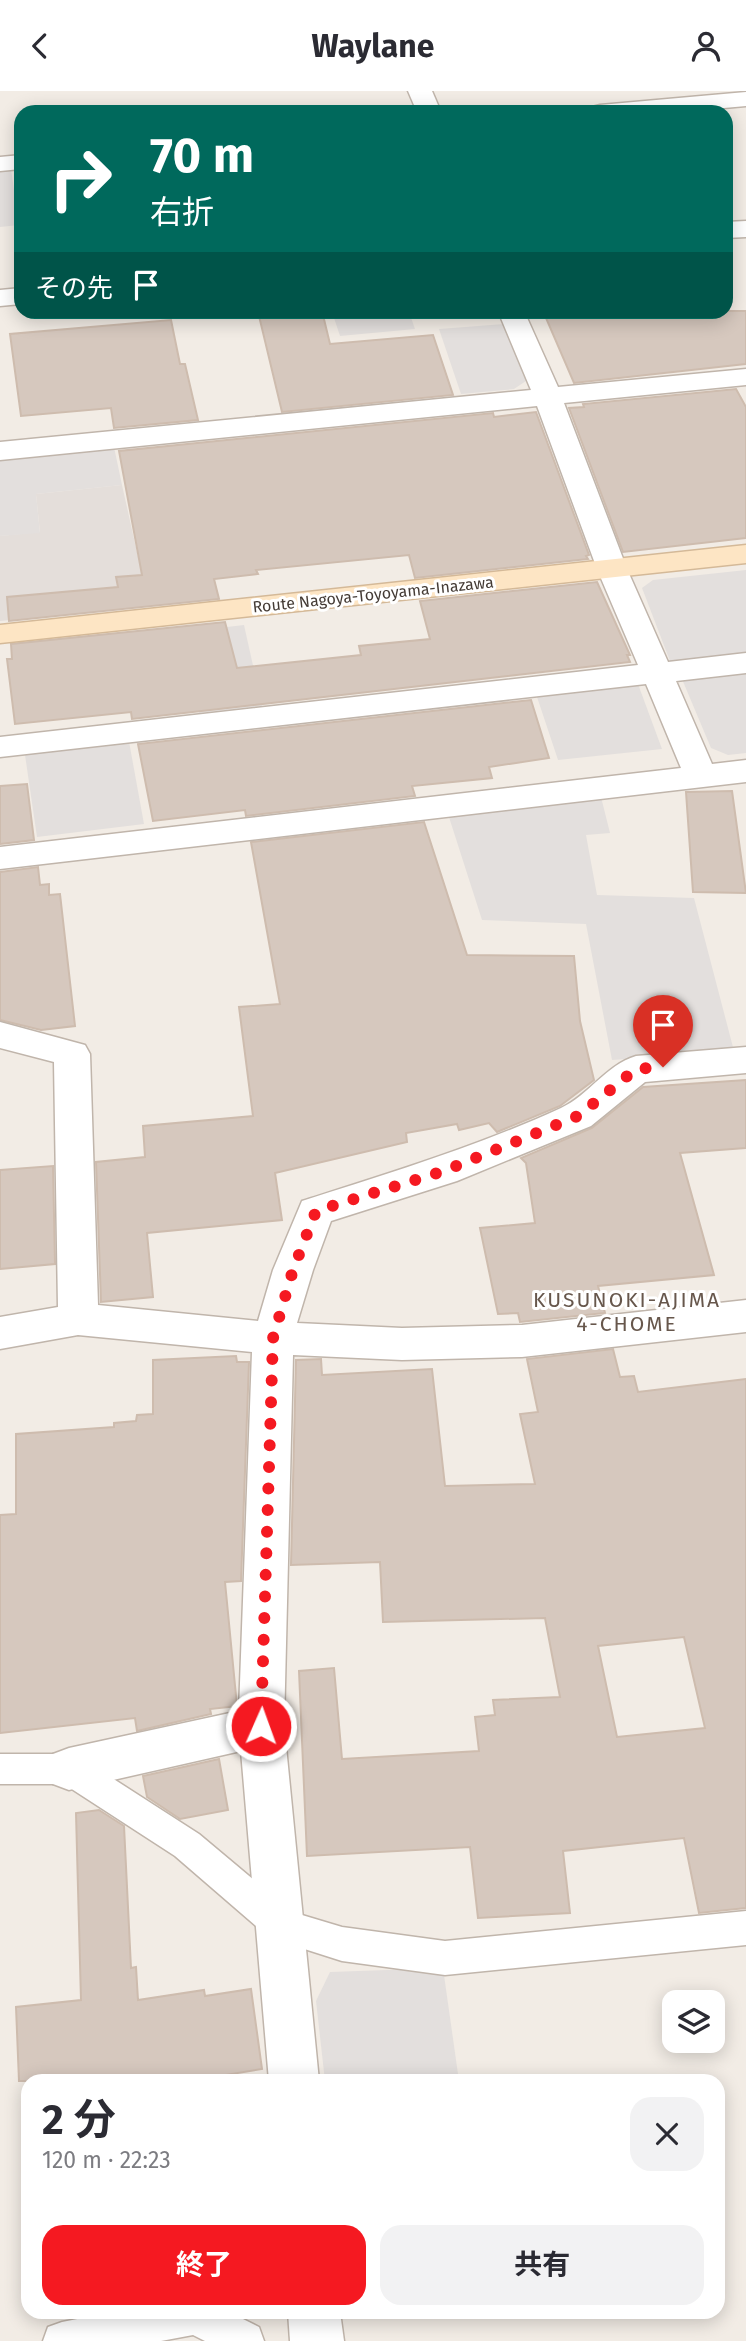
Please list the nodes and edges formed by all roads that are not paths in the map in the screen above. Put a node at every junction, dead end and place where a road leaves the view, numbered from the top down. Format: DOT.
graph roads {
  1 [pos="746,99"];
  2 [pos="679,105"];
  3 [pos="514,319"];
  4 [pos="746,377"];
  5 [pos="547,395"];
  6 [pos="0,451"];
  7 [pos="746,554"];
  8 [pos="612,569"];
  9 [pos="0,634"];
  10 [pos="746,663"];
  11 [pos="657,673"];
  12 [pos="0,747"];
  13 [pos="746,771"];
  14 [pos="701,776"];
  15 [pos="0,858"];
  16 [pos="0,1035"];
  17 [pos="746,1061"];
  18 [pos="746,1316"];
  19 [pos="78,1319"];
  20 [pos="0,1333"];
  21 [pos="273,1338"];
  22 [pos="261,1726"];
  23 [pos="0,1769"];
  24 [pos="69,1769"];
  25 [pos="282,1926"];
  26 [pos="746,1927"];
  27 [pos="293,2074"];
  28 [pos="175,2319"];
  29 [pos="203,2319"];
  30 [pos="315,2319"];
  31 [pos="62,2341"];
  32 [pos="245,2341"];
  33 [pos="317,2341"];
  1 -- 2 [label="street"];
  3 -- 5 [label="street"];
  4 -- 5 [label="street"];
  5 -- 6 [label="street"];
  5 -- 8 [label="street"];
  7 -- 8 [label="main road, Route Nagoya-Toyoyama-Inazawa"];
  8 -- 9 [label="main road, Route Nagoya-Toyoyama-Inazawa"];
  8 -- 11 [label="street"];
  10 -- 11 [label="street"];
  11 -- 12 [label="street"];
  11 -- 14 [label="street"];
  13 -- 14 [label="street"];
  14 -- 15 [label="street"];
  16 -- 19 [label="street"];
  17 -- 21 [label="street"];
  18 -- 21 [label="street"];
  19 -- 20 [label="street"];
  19 -- 21 [label="street"];
  21 -- 22 [label="street"];
  22 -- 24 [label="street"];
  22 -- 25 [label="street"];
  23 -- 24 [label="lane"];
  24 -- 25 [label="lane"];
  25 -- 26 [label="lane"];
  25 -- 27 [label="street"];
  28 -- 31 [label="lane"];
  29 -- 32 [label="lane"];
  30 -- 33 [label="street"];
}
